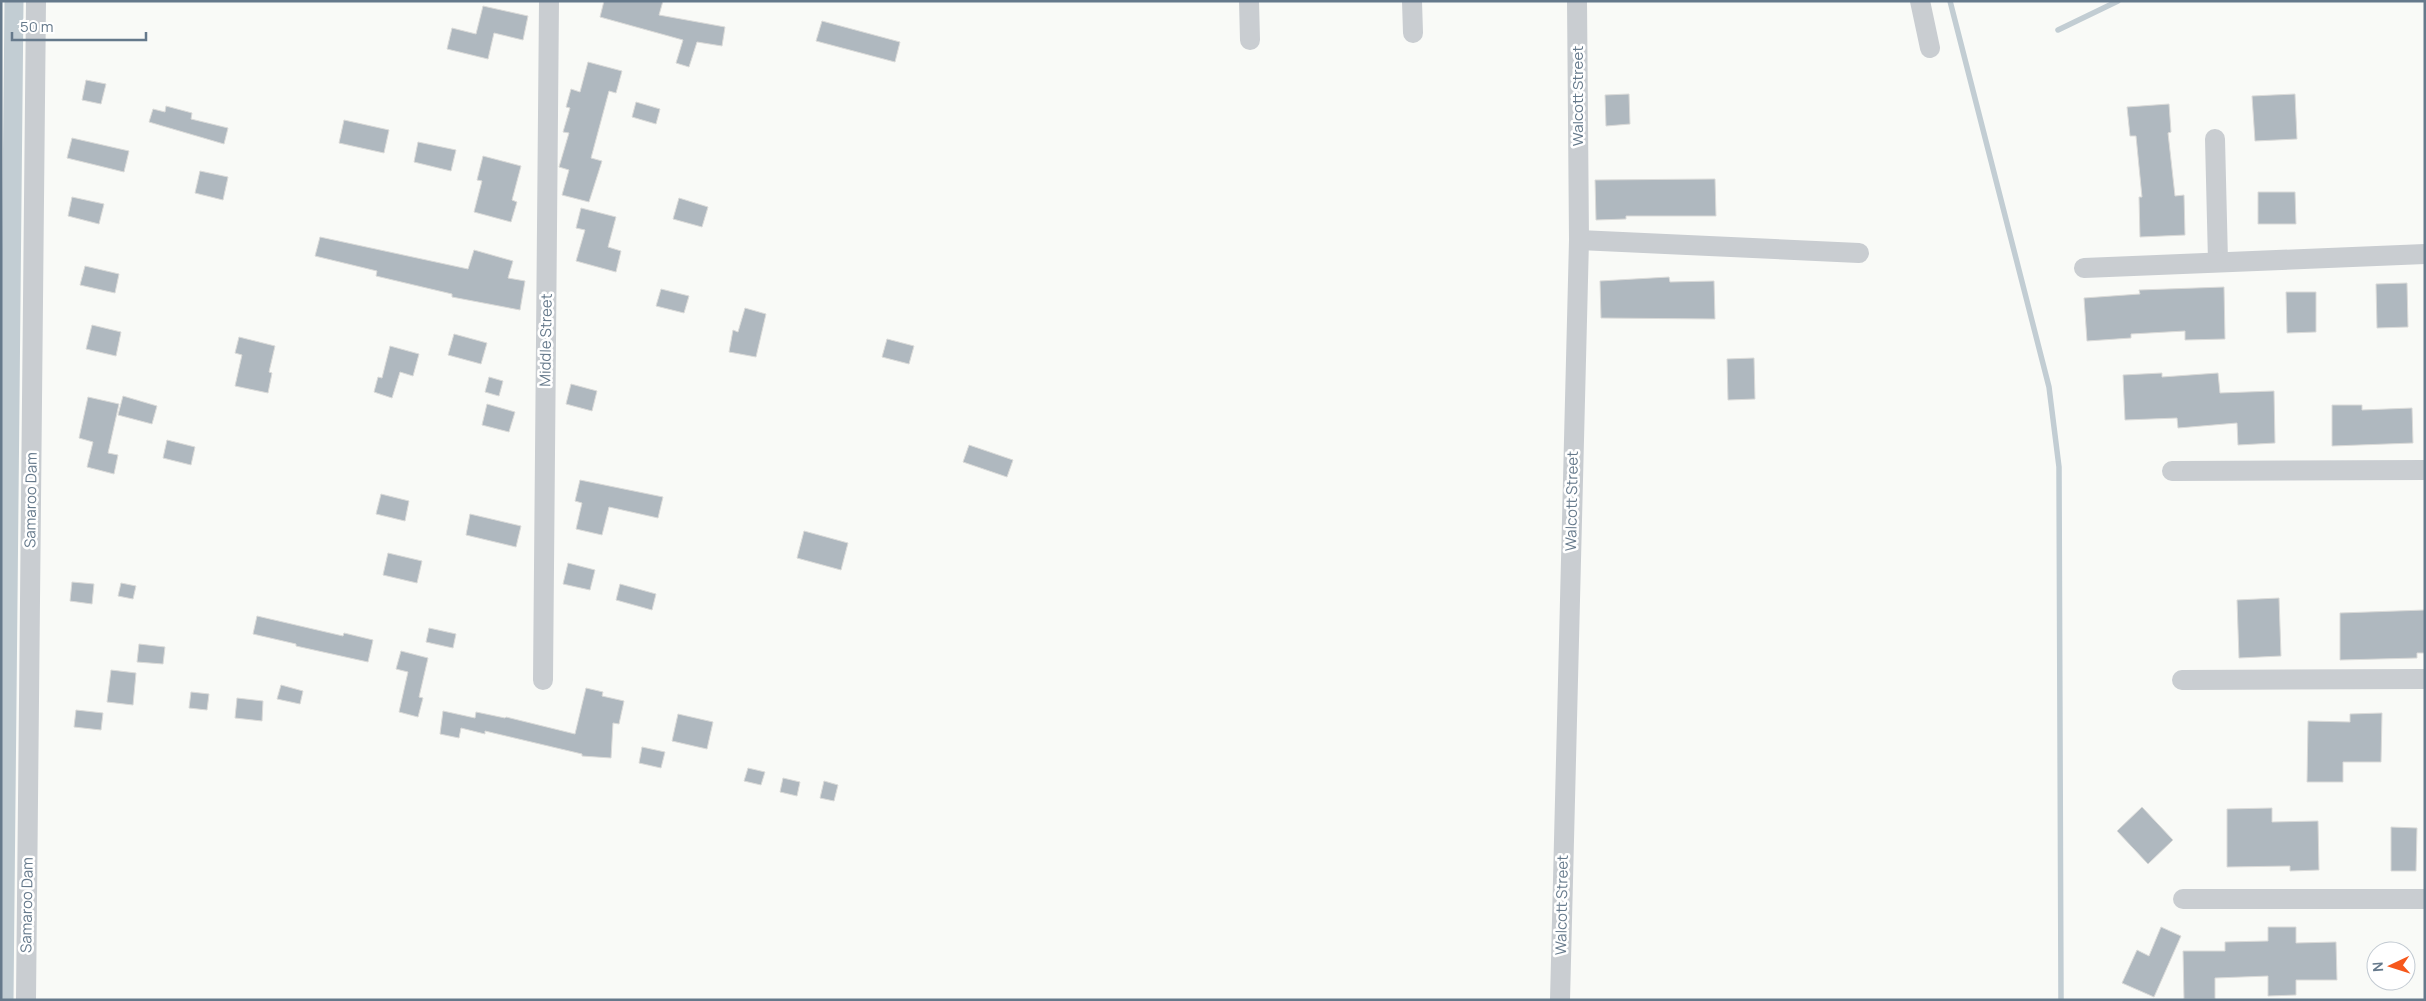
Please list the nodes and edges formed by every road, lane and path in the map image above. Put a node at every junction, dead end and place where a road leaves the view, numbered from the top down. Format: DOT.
graph roads {
  1 [pos="36,1"];
  2 [pos="549,1"];
  3 [pos="1248,1"];
  4 [pos="1412,1"];
  5 [pos="1577,1"];
  6 [pos="1920,1"];
  7 [pos="1413,33"];
  8 [pos="1250,40"];
  9 [pos="1930,48"];
  10 [pos="2215,139"];
  11 [pos="1579,240"];
  12 [pos="1859,253"];
  13 [pos="2425,254"];
  14 [pos="2218,261"];
  15 [pos="2084,268"];
  16 [pos="2425,470"];
  17 [pos="2172,471"];
  18 [pos="2425,679"];
  19 [pos="543,680"];
  20 [pos="2182,680"];
  21 [pos="2183,899"];
  22 [pos="2425,899"];
  23 [pos="26,1000"];
  24 [pos="1560,1000"];
  1 -- 23 [label="street, Samaroo Dam"];
  2 -- 19 [label="street, Middle Street"];
  3 -- 8 [label="street"];
  4 -- 7 [label="street"];
  5 -- 11 [label="street, Walcott Street"];
  6 -- 9 [label="street"];
  10 -- 14 [label="street"];
  11 -- 12 [label="street"];
  11 -- 24 [label="street, Walcott Street"];
  13 -- 14 [label="street"];
  14 -- 15 [label="street"];
  16 -- 17 [label="street"];
  18 -- 20 [label="street"];
  21 -- 22 [label="street"];
}
